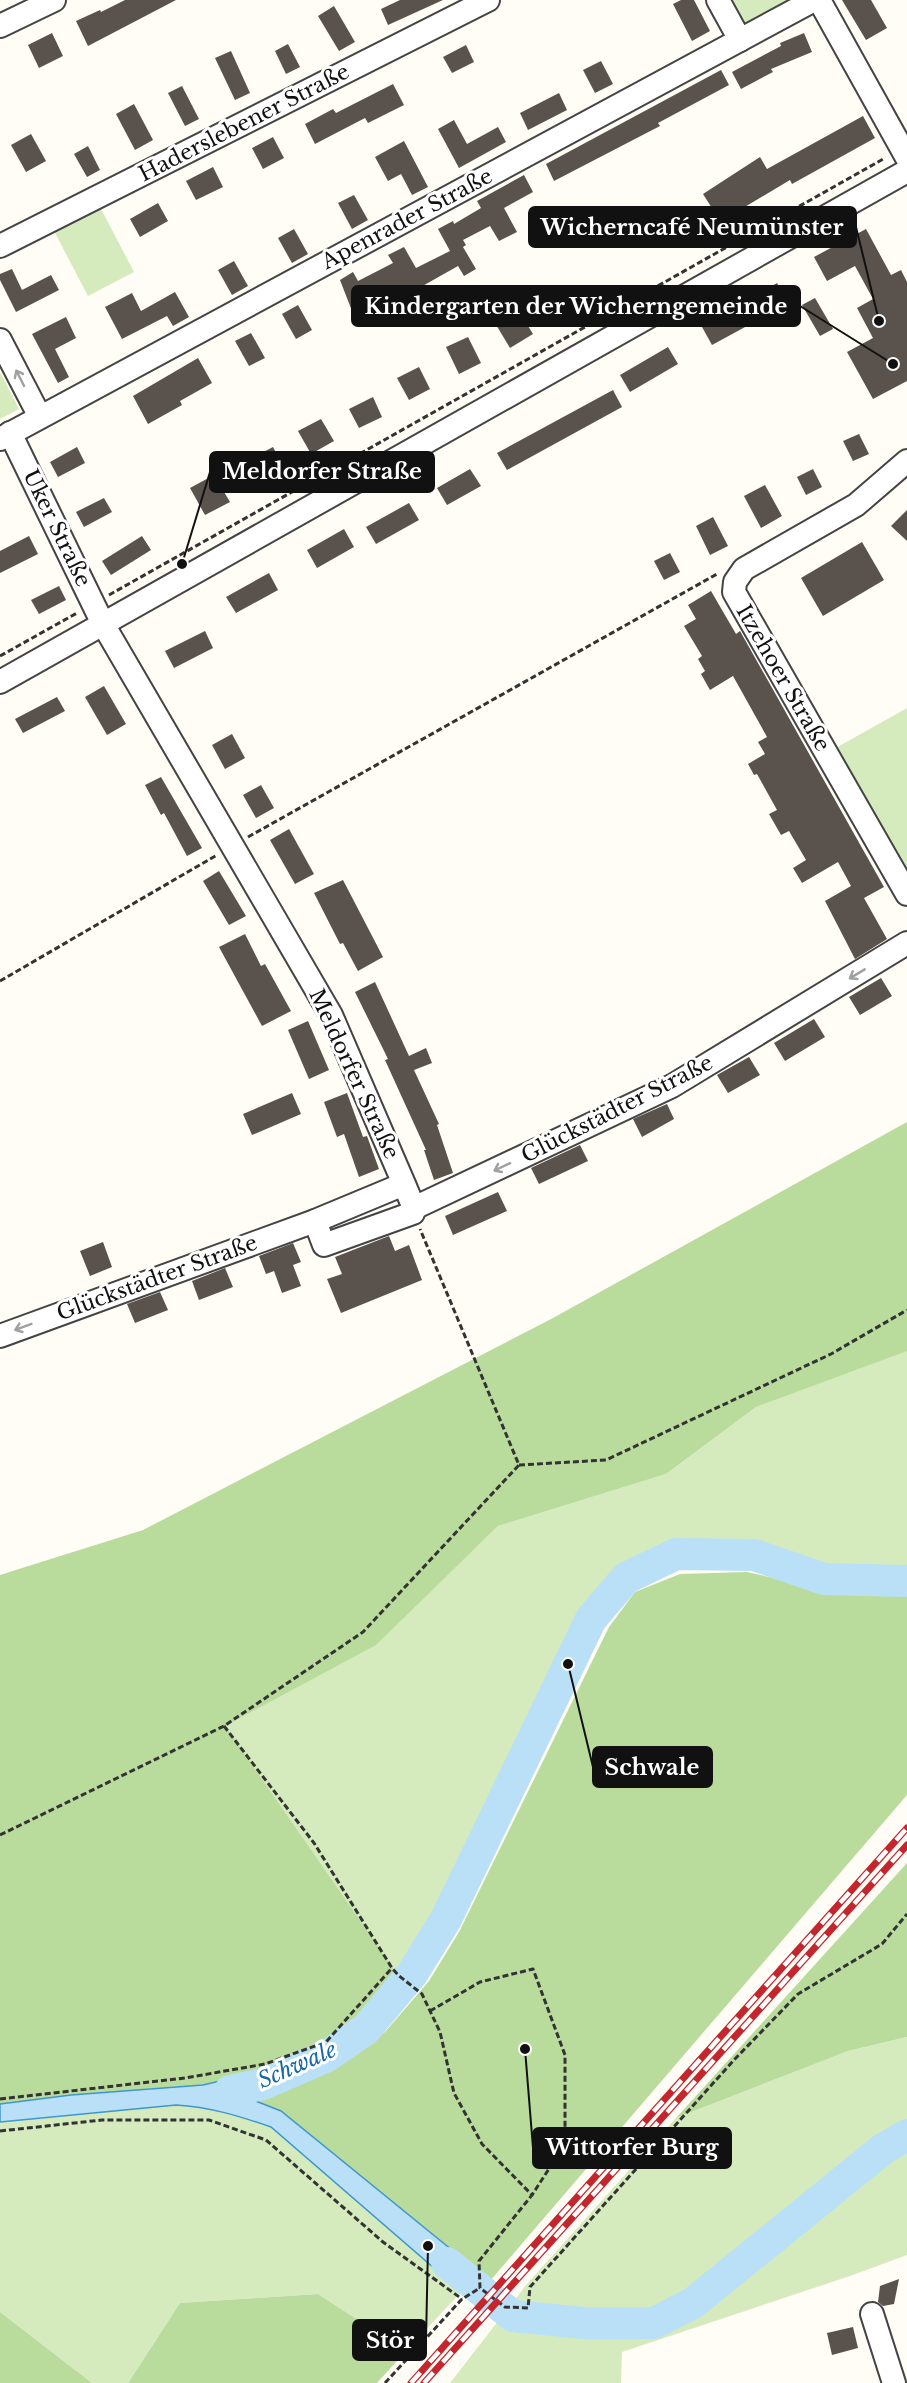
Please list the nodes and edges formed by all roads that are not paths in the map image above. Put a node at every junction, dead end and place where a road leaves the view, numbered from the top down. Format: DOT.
graph roads {
  1 [pos="54,0"];
  2 [pos="488,0"];
  3 [pos="718,0"];
  4 [pos="814,0"];
  5 [pos="819,0"];
  6 [pos="0,26"];
  7 [pos="740,40"];
  8 [pos="904,154"];
  9 [pos="907,171"];
  10 [pos="0,246"];
  11 [pos="0,340"];
  12 [pos="40,417"];
  13 [pos="5,436"];
  14 [pos="907,461"];
  15 [pos="98,614"];
  16 [pos="0,682"];
  17 [pos="907,894"];
  18 [pos="907,943"];
  19 [pos="404,1184"];
  20 [pos="414,1210"];
  21 [pos="315,1221"];
  22 [pos="0,1336"];
  23 [pos="872,2314"];
  24 [pos="894,2383"];
  1 -- 6 [label="street"];
  2 -- 10 [label="street, Haderslebener Straße"];
  3 -- 7 [label="street"];
  4 -- 7 [label="street, Apenrader Straße"];
  5 -- 8 [label="street"];
  7 -- 12 [label="street, Apenrader Straße"];
  9 -- 15 [label="street"];
  12 -- 11 [label="street, one-way"];
  12 -- 13 [label="street, Apenrader Straße"];
  13 -- 15 [label="street, Uker Straße"];
  14 -- 17 [label="street, Itzehoer Straße"];
  15 -- 16 [label="street"];
  15 -- 19 [label="street, Meldorfer Straße"];
  18 -- 20 [label="street, Glückstädter Straße, one-way"];
  19 -- 20 [label="street"];
  19 -- 21 [label="street, Glückstädter Straße"];
  20 -- 21 [label="street, Glückstädter Straße"];
  21 -- 22 [label="street, Glückstädter Straße, one-way"];
  23 -- 24 [label="street"];
}
